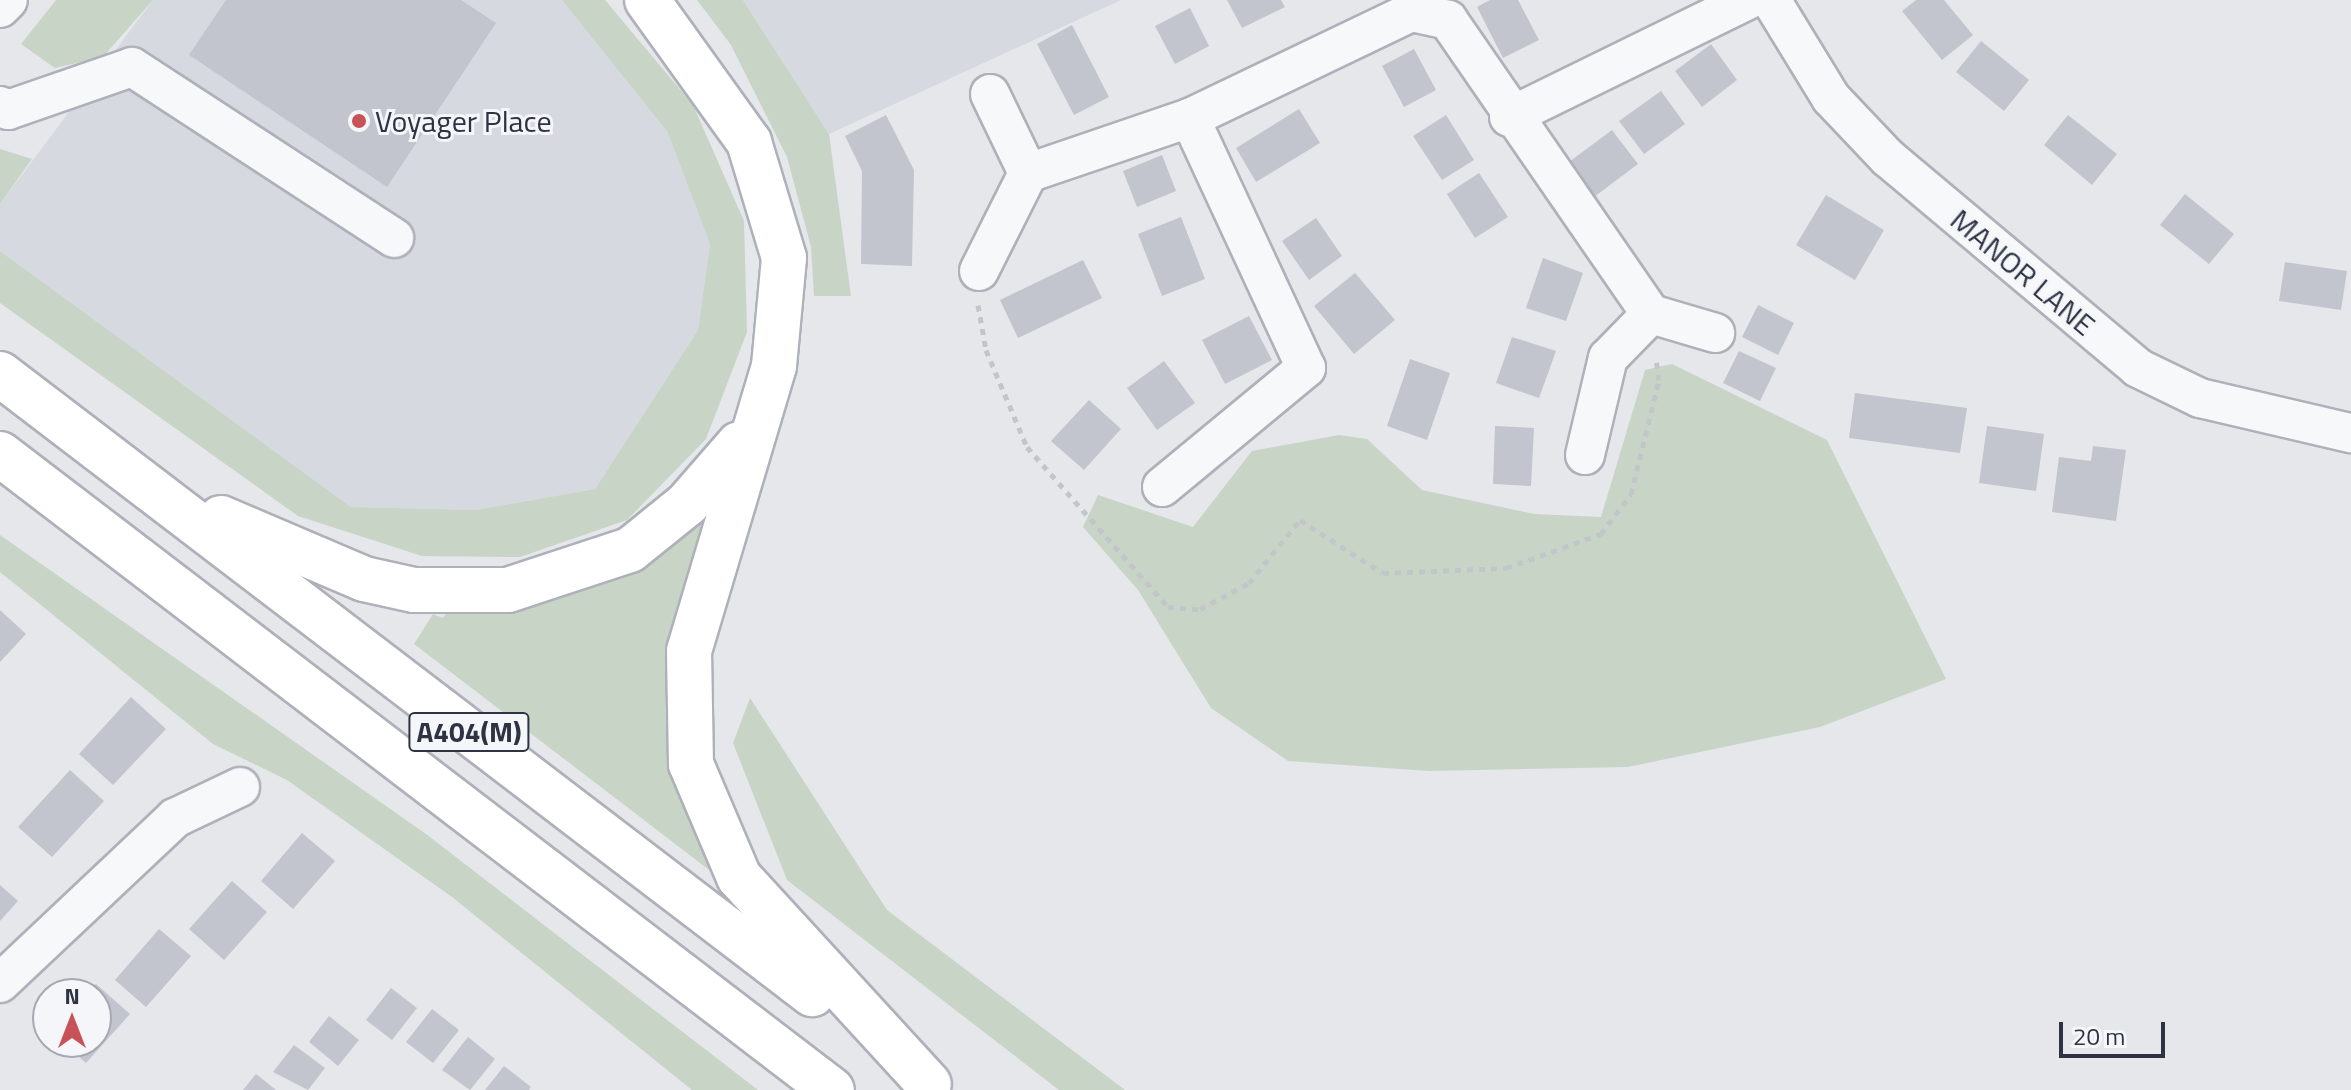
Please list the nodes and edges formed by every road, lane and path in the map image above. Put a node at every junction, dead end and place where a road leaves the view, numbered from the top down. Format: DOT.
graph roads {
  1 [pos="8,0"];
  2 [pos="647,0"];
  3 [pos="1748,0"];
  4 [pos="1771,0"];
  5 [pos="0,8"];
  6 [pos="990,94"];
  7 [pos="0,106"];
  8 [pos="1509,117"];
  9 [pos="1190,118"];
  10 [pos="1028,173"];
  11 [pos="394,238"];
  12 [pos="979,271"];
  13 [pos="1651,314"];
  14 [pos="1715,333"];
  15 [pos="0,374"];
  16 [pos="755,421"];
  17 [pos="2351,433"];
  18 [pos="0,454"];
  19 [pos="1585,455"];
  20 [pos="132,474"];
  21 [pos="1162,487"];
  22 [pos="240,787"];
  23 [pos="0,983"];
  24 [pos="933,1087"];
  25 [pos="832,1090"];
  1 -- 5 [label="street"];
  2 -- 16 [label="highway, A404(M)"];
  3 -- 8 [label="street"];
  4 -- 17 [label="street, MANOR LANE"];
  6 -- 10 [label="street"];
  7 -- 11 [label="street"];
  8 -- 9 [label="street"];
  8 -- 13 [label="street"];
  9 -- 10 [label="street"];
  9 -- 21 [label="street"];
  10 -- 12 [label="street"];
  12 -- 13 [label="path"];
  13 -- 14 [label="street"];
  13 -- 19 [label="street"];
  15 -- 20 [label="highway, A404(M)"];
  16 -- 20 [label="highway, A404(M)"];
  16 -- 24 [label="highway, A404(M)"];
  18 -- 25 [label="highway, A404(M)"];
  20 -- 24 [label="highway, A404(M)"];
  22 -- 23 [label="street"];
}
